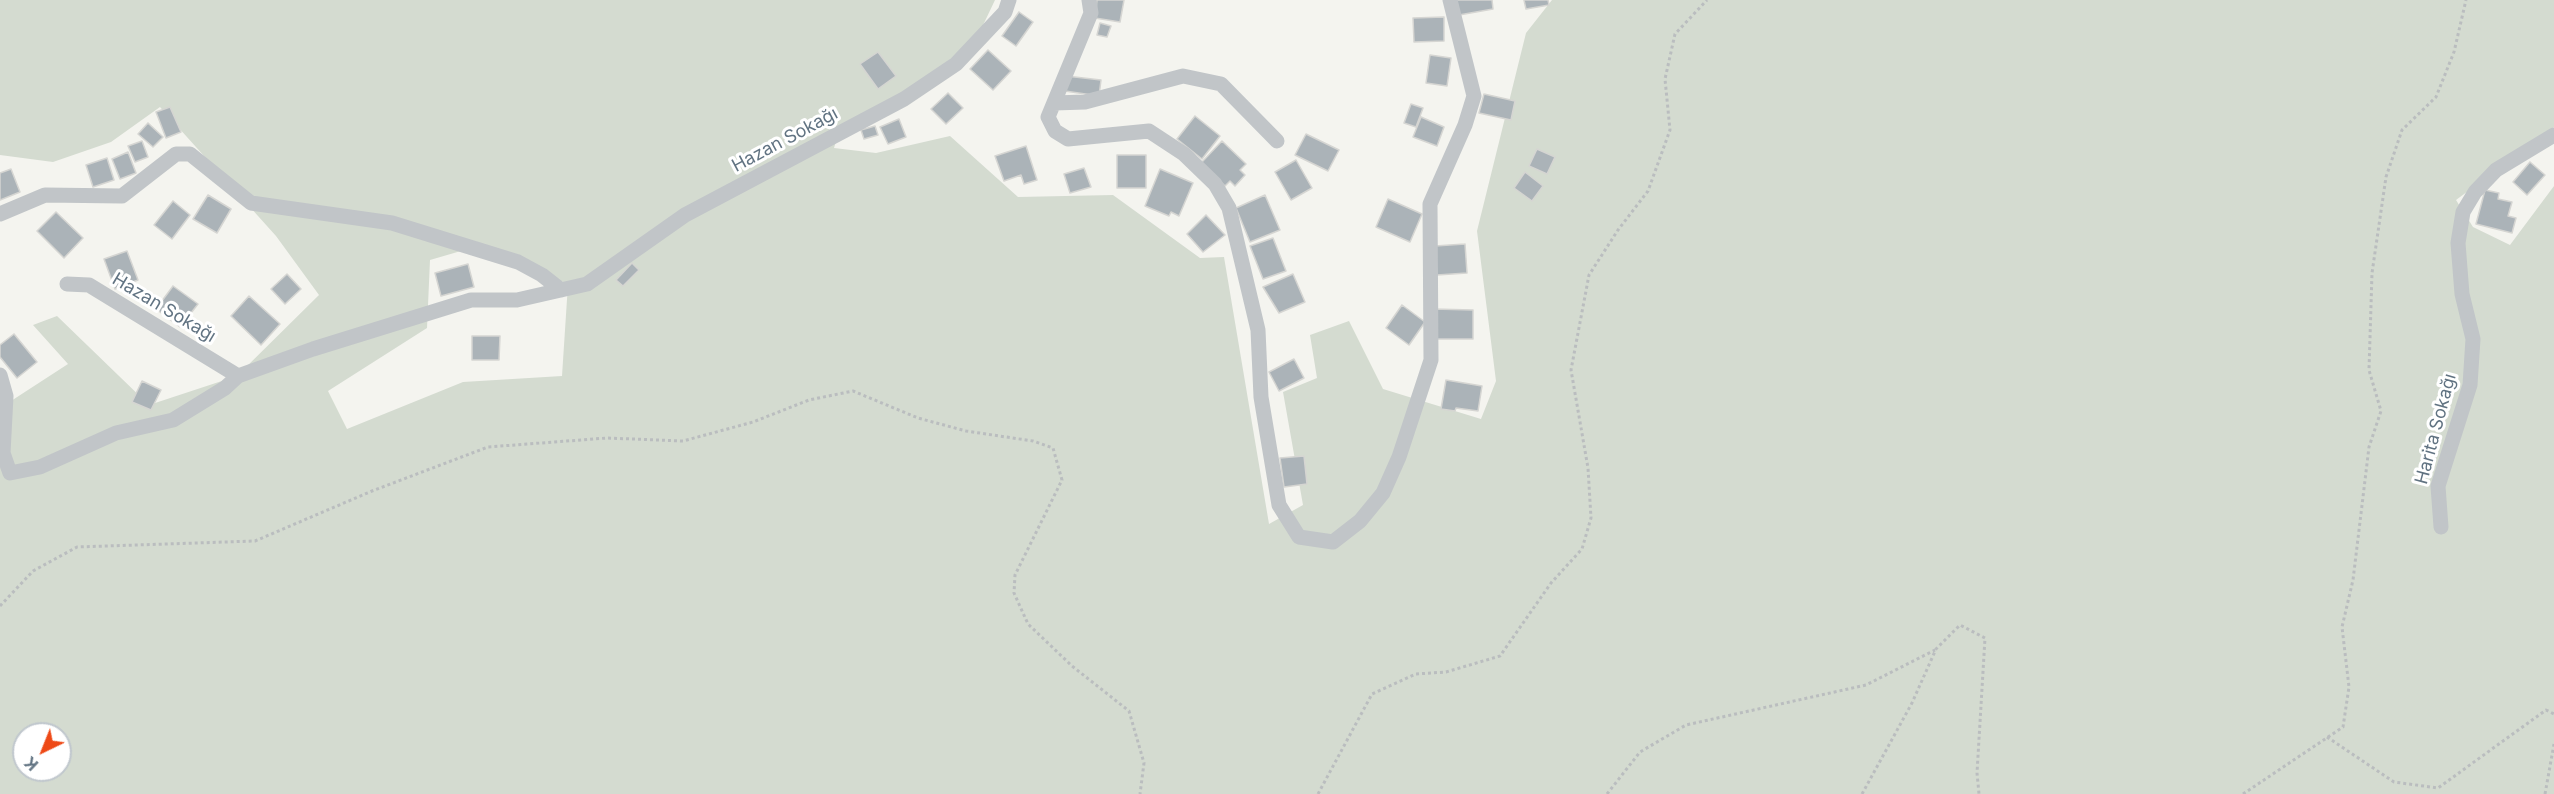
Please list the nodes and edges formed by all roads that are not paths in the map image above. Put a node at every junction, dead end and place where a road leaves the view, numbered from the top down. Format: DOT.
graph roads {
  1 [pos="1009,0"];
  2 [pos="1089,0"];
  3 [pos="1450,0"];
  4 [pos="1054,103"];
  5 [pos="2554,135"];
  6 [pos="1277,141"];
  7 [pos="0,214"];
  8 [pos="67,284"];
  9 [pos="561,290"];
  10 [pos="0,375"];
  11 [pos="238,376"];
  12 [pos="2441,527"];
  1 -- 9 [label="street, Hazan Sokağı"];
  2 -- 4 [label="street"];
  3 -- 4 [label="street"];
  4 -- 6 [label="street"];
  5 -- 12 [label="street, Harita Sokağı"];
  7 -- 9 [label="street"];
  8 -- 11 [label="street, Hazan Sokağı"];
  9 -- 11 [label="street, Hazan Sokağı"];
  10 -- 11 [label="street"];
}
